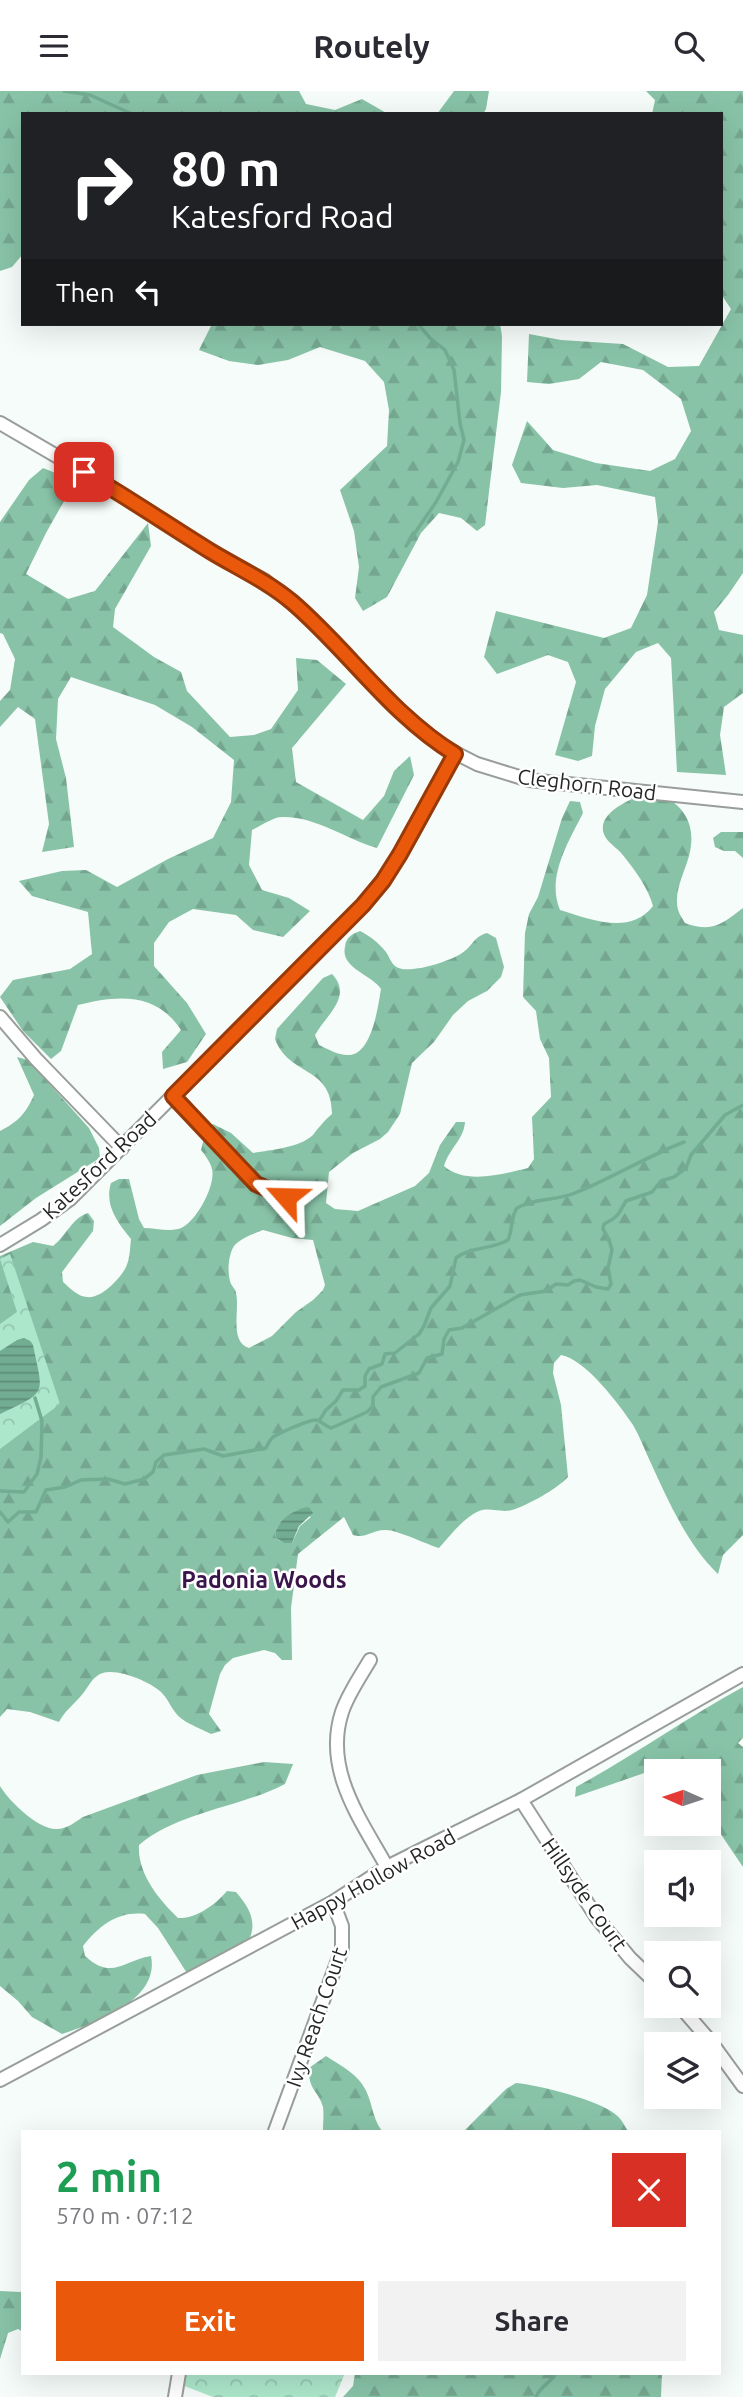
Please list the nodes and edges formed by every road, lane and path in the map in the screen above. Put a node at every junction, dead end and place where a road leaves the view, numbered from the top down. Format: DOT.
graph roads {
  1 [pos="0,423"];
  2 [pos="455,754"];
  3 [pos="743,802"];
  4 [pos="0,1017"];
  5 [pos="173,1096"];
  6 [pos="122,1148"];
  7 [pos="286,1197"];
  8 [pos="0,1245"];
  9 [pos="370,1660"];
  10 [pos="743,1674"];
  11 [pos="522,1800"];
  12 [pos="387,1867"];
  13 [pos="333,1902"];
  14 [pos="644,1971"];
  15 [pos="691,2018"];
  16 [pos="0,2080"];
  17 [pos="743,2086"];
  18 [pos="275,2130"];
  19 [pos="179,2375"];
  20 [pos="175,2397"];
  1 -- 2 [label="street, Cleghorn Road"];
  2 -- 3 [label="street, Cleghorn Road"];
  2 -- 5 [label="street, Katesford Road"];
  4 -- 6 [label="street"];
  5 -- 6 [label="street, Katesford Road"];
  5 -- 7 [label="street"];
  6 -- 8 [label="street, Katesford Road"];
  9 -- 12 [label="street"];
  10 -- 11 [label="street, Happy Hollow Road"];
  11 -- 12 [label="street, Happy Hollow Road"];
  11 -- 14 [label="street, Hillsyde Court"];
  12 -- 13 [label="street, Happy Hollow Road"];
  13 -- 16 [label="street, Happy Hollow Road"];
  13 -- 18 [label="street, Ivy Reach Court"];
  15 -- 17 [label="street"];
  19 -- 20 [label="street"];
}
